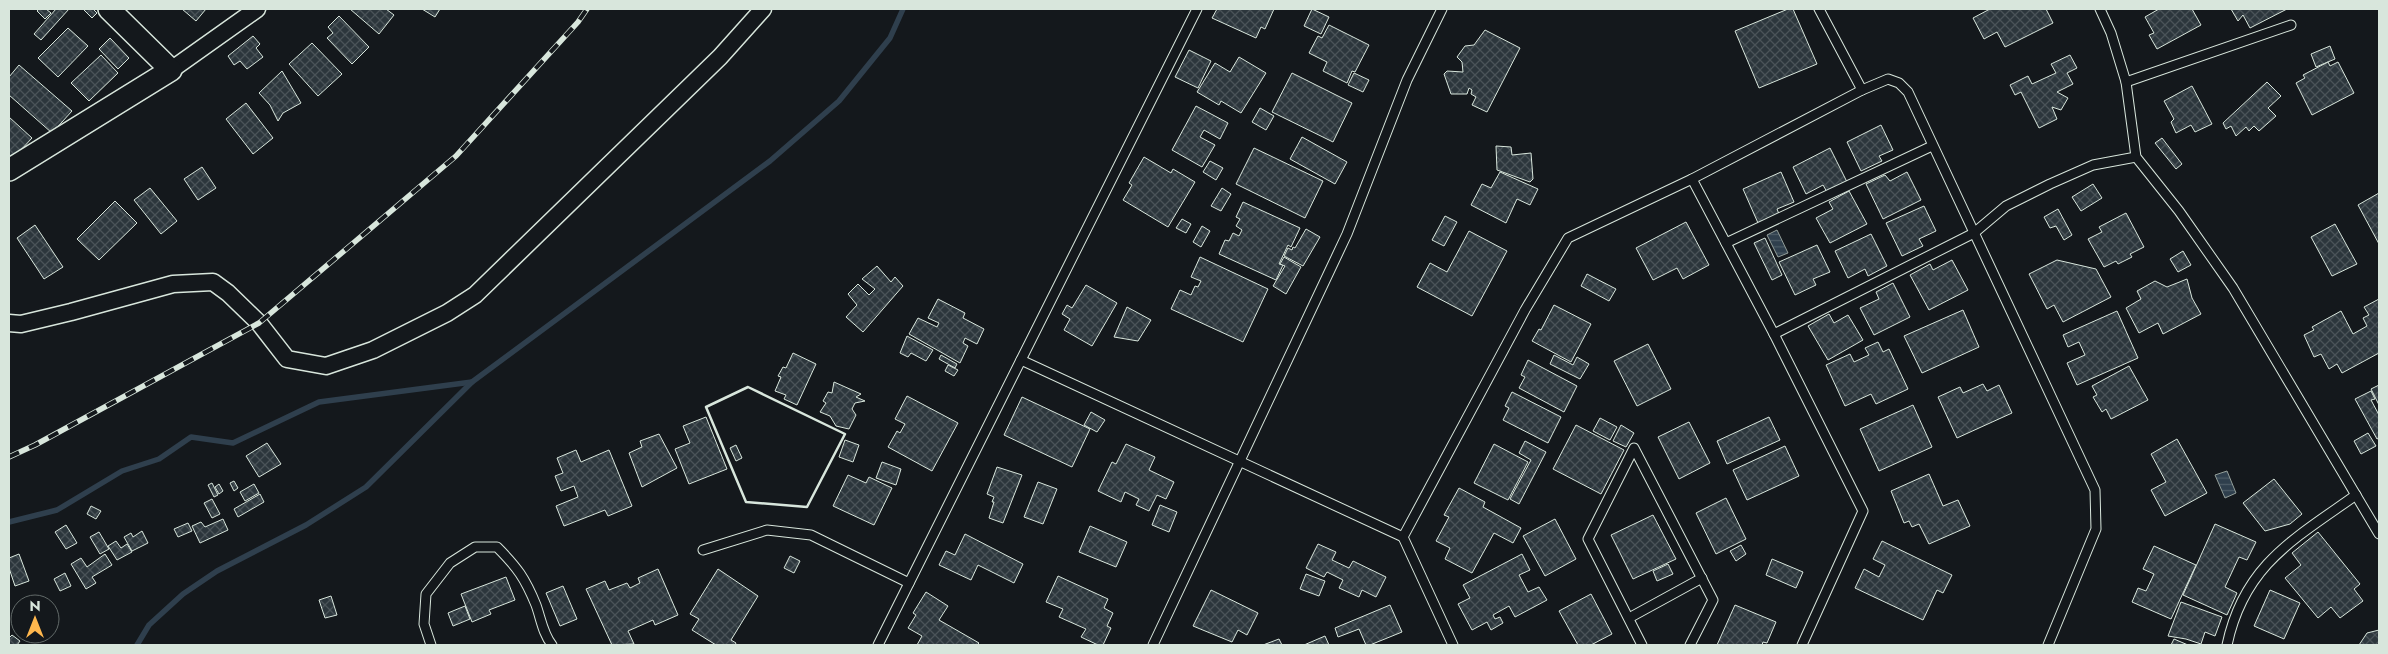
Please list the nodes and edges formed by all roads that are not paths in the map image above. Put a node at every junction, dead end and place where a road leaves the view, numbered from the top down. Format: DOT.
graph roads {
  1 [pos="109,9"];
  2 [pos="258,9"];
  3 [pos="763,9"];
  4 [pos="1198,9"];
  5 [pos="1442,9"];
  6 [pos="1819,9"];
  7 [pos="2100,9"];
  8 [pos="2291,25"];
  9 [pos="171,70"];
  10 [pos="2126,82"];
  11 [pos="1862,90"];
  12 [pos="1932,146"];
  13 [pos="2136,156"];
  14 [pos="9,170"];
  15 [pos="1692,179"];
  16 [pos="1974,233"];
  17 [pos="1726,243"];
  18 [pos="9,323"];
  19 [pos="1774,334"];
  20 [pos="1021,360"];
  21 [pos="1241,461"];
  22 [pos="2356,495"];
  23 [pos="2379,534"];
  24 [pos="1403,537"];
  25 [pos="703,550"];
  26 [pos="1702,578"];
  27 [pos="909,583"];
  28 [pos="1629,618"];
  29 [pos="431,645"];
  30 [pos="552,645"];
  31 [pos="878,645"];
  32 [pos="1153,645"];
  33 [pos="1453,645"];
  34 [pos="1642,645"];
  35 [pos="1690,645"];
  36 [pos="1802,645"];
  37 [pos="2048,645"];
  38 [pos="2227,645"];
  1 -- 9 [label="street"];
  2 -- 9 [label="street"];
  3 -- 18 [label="street"];
  4 -- 20 [label="lane"];
  5 -- 21 [label="lane"];
  6 -- 11 [label="lane"];
  7 -- 10 [label="lane"];
  8 -- 10 [label="lane"];
  9 -- 14 [label="street"];
  10 -- 13 [label="lane"];
  11 -- 12 [label="lane"];
  11 -- 15 [label="lane"];
  12 -- 16 [label="lane"];
  12 -- 17 [label="lane"];
  13 -- 16 [label="lane"];
  13 -- 22 [label="lane"];
  15 -- 17 [label="lane"];
  15 -- 24 [label="lane"];
  16 -- 19 [label="lane"];
  16 -- 37 [label="lane"];
  17 -- 19 [label="lane"];
  19 -- 36 [label="lane"];
  20 -- 21 [label="lane"];
  20 -- 27 [label="lane"];
  21 -- 24 [label="lane"];
  21 -- 32 [label="lane"];
  22 -- 23 [label="lane"];
  22 -- 38 [label="lane"];
  24 -- 33 [label="lane"];
  25 -- 27 [label="lane"];
  26 -- 28 [label="lane"];
  26 -- 28 [label="lane"];
  26 -- 35 [label="lane"];
  27 -- 31 [label="lane"];
  28 -- 34 [label="lane"];
  29 -- 30 [label="lane"];
}
